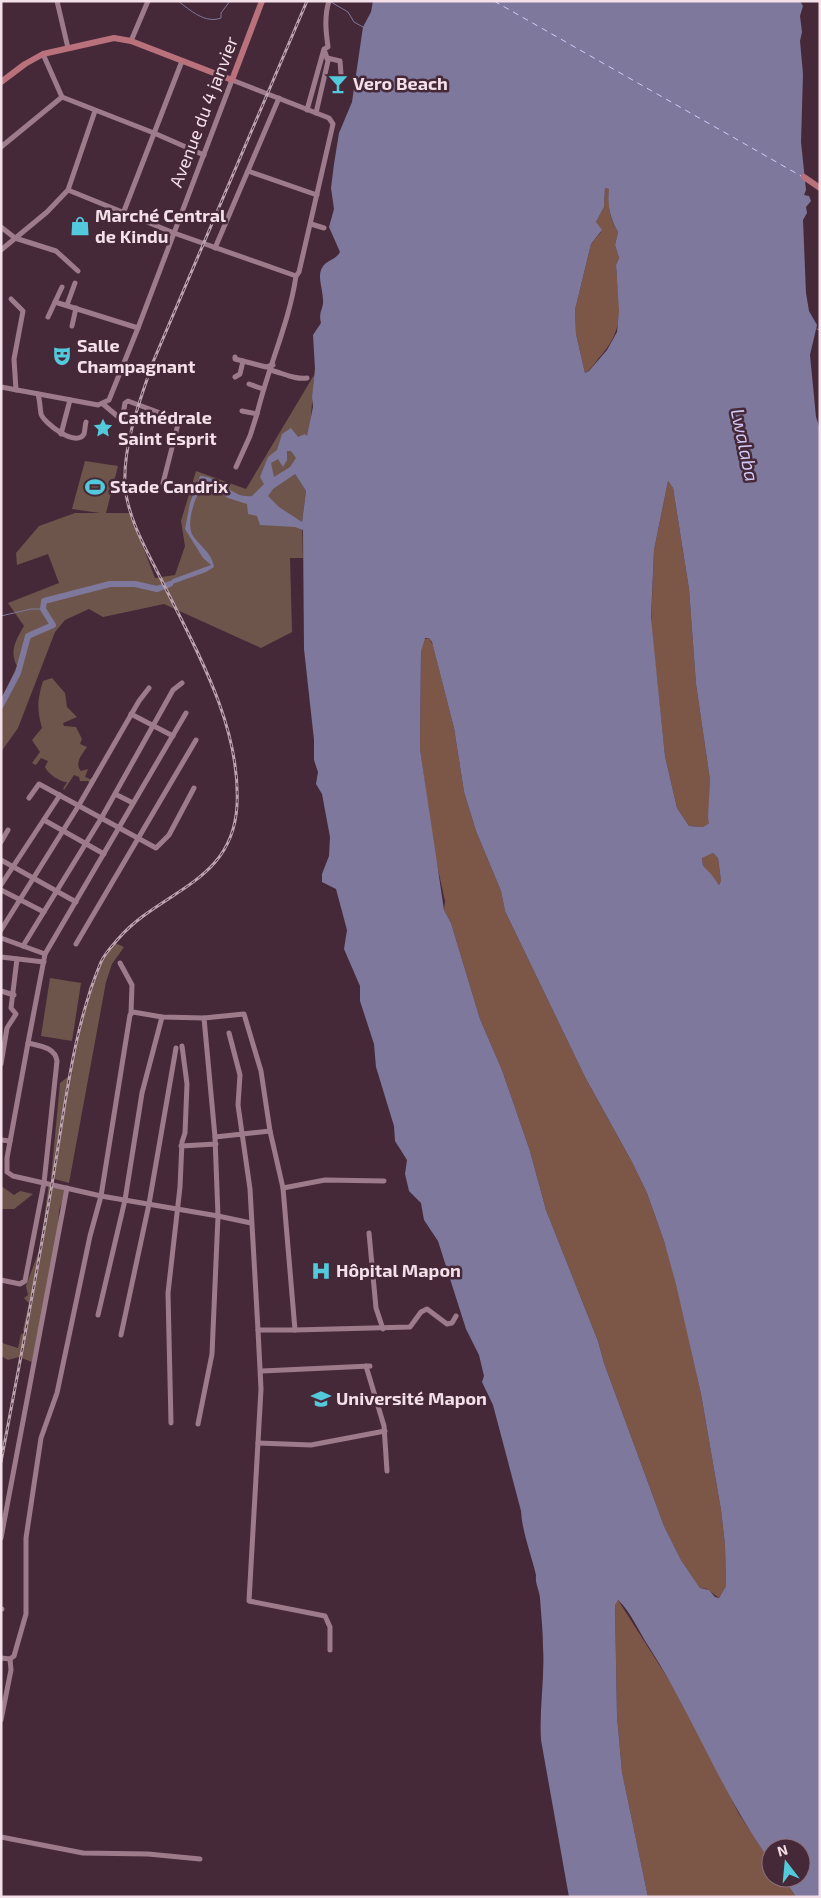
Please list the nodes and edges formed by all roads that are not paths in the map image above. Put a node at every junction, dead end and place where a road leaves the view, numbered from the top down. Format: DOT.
graph roads {
  1 [pos="56,1"];
  2 [pos="148,1"];
  3 [pos="262,1"];
  4 [pos="329,1"];
  5 [pos="131,41"];
  6 [pos="68,48"];
  7 [pos="324,49"];
  8 [pos="43,54"];
  9 [pos="327,58"];
  10 [pos="182,61"];
  11 [pos="341,74"];
  12 [pos="232,80"];
  13 [pos="1,82"];
  14 [pos="62,97"];
  15 [pos="279,98"];
  16 [pos="308,110"];
  17 [pos="95,111"];
  18 [pos="316,113"];
  19 [pos="154,132"];
  20 [pos="1,147"];
  21 [pos="204,154"];
  22 [pos="248,171"];
  23 [pos="804,177"];
  24 [pos="820,188"];
  25 [pos="68,190"];
  26 [pos="317,195"];
  27 [pos="124,211"];
  28 [pos="311,224"];
  29 [pos="1,227"];
  30 [pos="324,228"];
  31 [pos="174,233"];
  32 [pos="15,238"];
  33 [pos="215,248"];
  34 [pos="1,250"];
  35 [pos="78,271"];
  36 [pos="296,276"];
  37 [pos="75,283"];
  38 [pos="62,287"];
  39 [pos="11,299"];
  40 [pos="55,302"];
  41 [pos="67,305"];
  42 [pos="76,308"];
  43 [pos="48,317"];
  44 [pos="72,326"];
  45 [pos="138,328"];
  46 [pos="235,357"];
  47 [pos="244,361"];
  48 [pos="272,368"];
  49 [pos="235,376"];
  50 [pos="307,378"];
  51 [pos="249,384"];
  52 [pos="1,387"];
  53 [pos="263,389"];
  54 [pos="16,390"];
  55 [pos="38,394"];
  56 [pos="70,400"];
  57 [pos="103,404"];
  58 [pos="242,411"];
  59 [pos="257,414"];
  60 [pos="208,418"];
  61 [pos="179,420"];
  62 [pos="86,422"];
  63 [pos="62,434"];
  64 [pos="236,468"];
  65 [pos="164,483"];
  66 [pos="182,683"];
  67 [pos="149,688"];
  68 [pos="186,713"];
  69 [pos="131,714"];
  70 [pos="153,726"];
  71 [pos="172,736"];
  72 [pos="196,740"];
  73 [pos="194,788"];
  74 [pos="115,794"];
  75 [pos="60,795"];
  76 [pos="29,798"];
  77 [pos="134,803"];
  78 [pos="79,806"];
  79 [pos="102,817"];
  80 [pos="44,820"];
  81 [pos="119,827"];
  82 [pos="8,830"];
  83 [pos="63,831"];
  84 [pos="137,839"];
  85 [pos="1,842"];
  86 [pos="86,844"];
  87 [pos="104,854"];
  88 [pos="1,860"];
  89 [pos="14,867"];
  90 [pos="34,878"];
  91 [pos="1,885"];
  92 [pos="1,890"];
  93 [pos="57,891"];
  94 [pos="21,900"];
  95 [pos="76,902"];
  96 [pos="44,912"];
  97 [pos="1,930"];
  98 [pos="1,938"];
  99 [pos="76,944"];
  100 [pos="23,946"];
  101 [pos="45,954"];
  102 [pos="1,957"];
  103 [pos="17,958"];
  104 [pos="44,962"];
  105 [pos="120,963"];
  106 [pos="1,991"];
  107 [pos="14,995"];
  108 [pos="131,1013"];
  109 [pos="162,1017"];
  110 [pos="204,1018"];
  111 [pos="229,1033"];
  112 [pos="28,1043"];
  113 [pos="182,1046"];
  114 [pos="176,1048"];
  115 [pos="2,1060"];
  116 [pos="270,1131"];
  117 [pos="242,1134"];
  118 [pos="215,1137"];
  119 [pos="1,1140"];
  120 [pos="10,1141"];
  121 [pos="216,1144"];
  122 [pos="181,1146"];
  123 [pos="384,1181"];
  124 [pos="44,1183"];
  125 [pos="67,1188"];
  126 [pos="283,1188"];
  127 [pos="101,1196"];
  128 [pos="125,1200"];
  129 [pos="149,1204"];
  130 [pos="177,1208"];
  131 [pos="218,1216"];
  132 [pos="251,1223"];
  133 [pos="369,1232"];
  134 [pos="1,1280"];
  135 [pos="98,1316"];
  136 [pos="456,1316"];
  137 [pos="383,1329"];
  138 [pos="258,1330"];
  139 [pos="295,1330"];
  140 [pos="121,1335"];
  141 [pos="262,1371"];
  142 [pos="171,1423"];
  143 [pos="198,1424"];
  144 [pos="385,1432"];
  145 [pos="258,1443"];
  146 [pos="387,1471"];
  147 [pos="1,1538"];
  148 [pos="330,1650"];
  149 [pos="1,1658"];
  150 [pos="10,1659"];
  151 [pos="1,1720"];
  152 [pos="1,1837"];
  153 [pos="200,1859"];
  1 -- 6 [label="street"];
  2 -- 5 [label="street"];
  3 -- 12 [label="main road, Avenue du 4 janvier"];
  4 -- 7 [label="street"];
  5 -- 6 [label="main road"];
  5 -- 10 [label="main road"];
  6 -- 8 [label="main road"];
  7 -- 9 [label="street"];
  7 -- 16 [label="street"];
  8 -- 13 [label="main road"];
  8 -- 14 [label="street"];
  9 -- 11 [label="street"];
  9 -- 18 [label="street"];
  10 -- 12 [label="main road"];
  10 -- 19 [label="street"];
  12 -- 15 [label="street"];
  12 -- 21 [label="street, Avenue du 4 janvier"];
  14 -- 17 [label="street"];
  14 -- 20 [label="street"];
  15 -- 16 [label="street"];
  15 -- 22 [label="street"];
  16 -- 18 [label="street"];
  17 -- 19 [label="street"];
  17 -- 25 [label="street"];
  18 -- 26 [label="street"];
  19 -- 21 [label="street"];
  19 -- 27 [label="street"];
  21 -- 31 [label="street, Avenue du 4 janvier"];
  22 -- 26 [label="street"];
  22 -- 33 [label="street"];
  23 -- 24 [label="main road"];
  25 -- 27 [label="street"];
  25 -- 32 [label="street"];
  26 -- 28 [label="street"];
  27 -- 31 [label="street"];
  28 -- 30 [label="street"];
  28 -- 36 [label="street"];
  29 -- 32 [label="street"];
  31 -- 33 [label="street"];
  31 -- 45 [label="street, Avenue du 4 janvier"];
  32 -- 34 [label="street"];
  32 -- 35 [label="street"];
  33 -- 36 [label="street"];
  36 -- 48 [label="street"];
  37 -- 41 [label="street"];
  38 -- 40 [label="street"];
  39 -- 54 [label="street"];
  40 -- 41 [label="street"];
  40 -- 43 [label="street"];
  41 -- 42 [label="street"];
  42 -- 44 [label="street"];
  42 -- 45 [label="street"];
  45 -- 57 [label="street, Avenue du 4 janvier"];
  46 -- 47 [label="street"];
  47 -- 48 [label="street"];
  47 -- 49 [label="street"];
  48 -- 50 [label="street"];
  48 -- 53 [label="street"];
  51 -- 53 [label="street"];
  52 -- 54 [label="street"];
  53 -- 59 [label="street"];
  54 -- 55 [label="street"];
  55 -- 56 [label="street"];
  55 -- 63 [label="street"];
  56 -- 57 [label="street"];
  56 -- 63 [label="street"];
  57 -- 61 [label="street"];
  58 -- 59 [label="street"];
  59 -- 64 [label="street"];
  60 -- 61 [label="street"];
  61 -- 65 [label="street"];
  62 -- 63 [label="street"];
  66 -- 70 [label="street"];
  67 -- 69 [label="street"];
  68 -- 71 [label="street"];
  69 -- 70 [label="street"];
  69 -- 78 [label="street"];
  70 -- 71 [label="street"];
  70 -- 74 [label="street"];
  71 -- 77 [label="street"];
  72 -- 84 [label="street"];
  73 -- 84 [label="street"];
  74 -- 77 [label="street"];
  74 -- 79 [label="street"];
  75 -- 76 [label="street"];
  75 -- 78 [label="street"];
  75 -- 80 [label="street"];
  77 -- 81 [label="street"];
  78 -- 79 [label="street"];
  78 -- 83 [label="street"];
  79 -- 81 [label="street"];
  79 -- 86 [label="street"];
  80 -- 83 [label="street"];
  80 -- 89 [label="street"];
  81 -- 84 [label="street"];
  81 -- 87 [label="street"];
  82 -- 85 [label="street"];
  83 -- 86 [label="street"];
  83 -- 90 [label="street"];
  84 -- 99 [label="street"];
  86 -- 87 [label="street"];
  86 -- 93 [label="street"];
  87 -- 95 [label="street"];
  88 -- 89 [label="street"];
  89 -- 90 [label="street"];
  89 -- 91 [label="street"];
  90 -- 93 [label="street"];
  90 -- 94 [label="street"];
  92 -- 94 [label="street"];
  93 -- 95 [label="street"];
  93 -- 96 [label="street"];
  94 -- 96 [label="street"];
  94 -- 97 [label="street"];
  95 -- 101 [label="street"];
  96 -- 100 [label="street"];
  98 -- 100 [label="street"];
  100 -- 101 [label="street"];
  101 -- 104 [label="street"];
  102 -- 103 [label="street"];
  103 -- 104 [label="street"];
  103 -- 107 [label="street"];
  104 -- 112 [label="street"];
  105 -- 108 [label="street"];
  106 -- 107 [label="street"];
  107 -- 115 [label="street"];
  108 -- 109 [label="street"];
  108 -- 127 [label="street"];
  109 -- 110 [label="street"];
  109 -- 128 [label="street"];
  110 -- 116 [label="street"];
  110 -- 118 [label="street"];
  111 -- 117 [label="street"];
  112 -- 120 [label="street"];
  112 -- 124 [label="street"];
  113 -- 122 [label="street"];
  114 -- 129 [label="street"];
  116 -- 117 [label="street"];
  116 -- 126 [label="street"];
  117 -- 118 [label="street"];
  117 -- 132 [label="street"];
  118 -- 121 [label="street"];
  119 -- 120 [label="street"];
  120 -- 124 [label="street"];
  121 -- 122 [label="street"];
  121 -- 131 [label="street"];
  122 -- 130 [label="street"];
  123 -- 126 [label="street"];
  124 -- 125 [label="street"];
  124 -- 134 [label="street"];
  125 -- 127 [label="street"];
  125 -- 147 [label="street"];
  126 -- 139 [label="street"];
  127 -- 128 [label="street"];
  127 -- 150 [label="street"];
  128 -- 129 [label="street"];
  128 -- 135 [label="street"];
  129 -- 130 [label="street"];
  129 -- 140 [label="street"];
  130 -- 131 [label="street"];
  130 -- 142 [label="street"];
  131 -- 132 [label="street"];
  131 -- 143 [label="street"];
  132 -- 138 [label="street"];
  133 -- 137 [label="street"];
  136 -- 137 [label="street"];
  137 -- 139 [label="street"];
  138 -- 139 [label="street"];
  138 -- 141 [label="street"];
  141 -- 144 [label="street"];
  141 -- 145 [label="street"];
  144 -- 145 [label="street"];
  144 -- 146 [label="street"];
  145 -- 148 [label="street"];
  149 -- 150 [label="street"];
  150 -- 151 [label="street"];
  152 -- 153 [label="street"];
}
